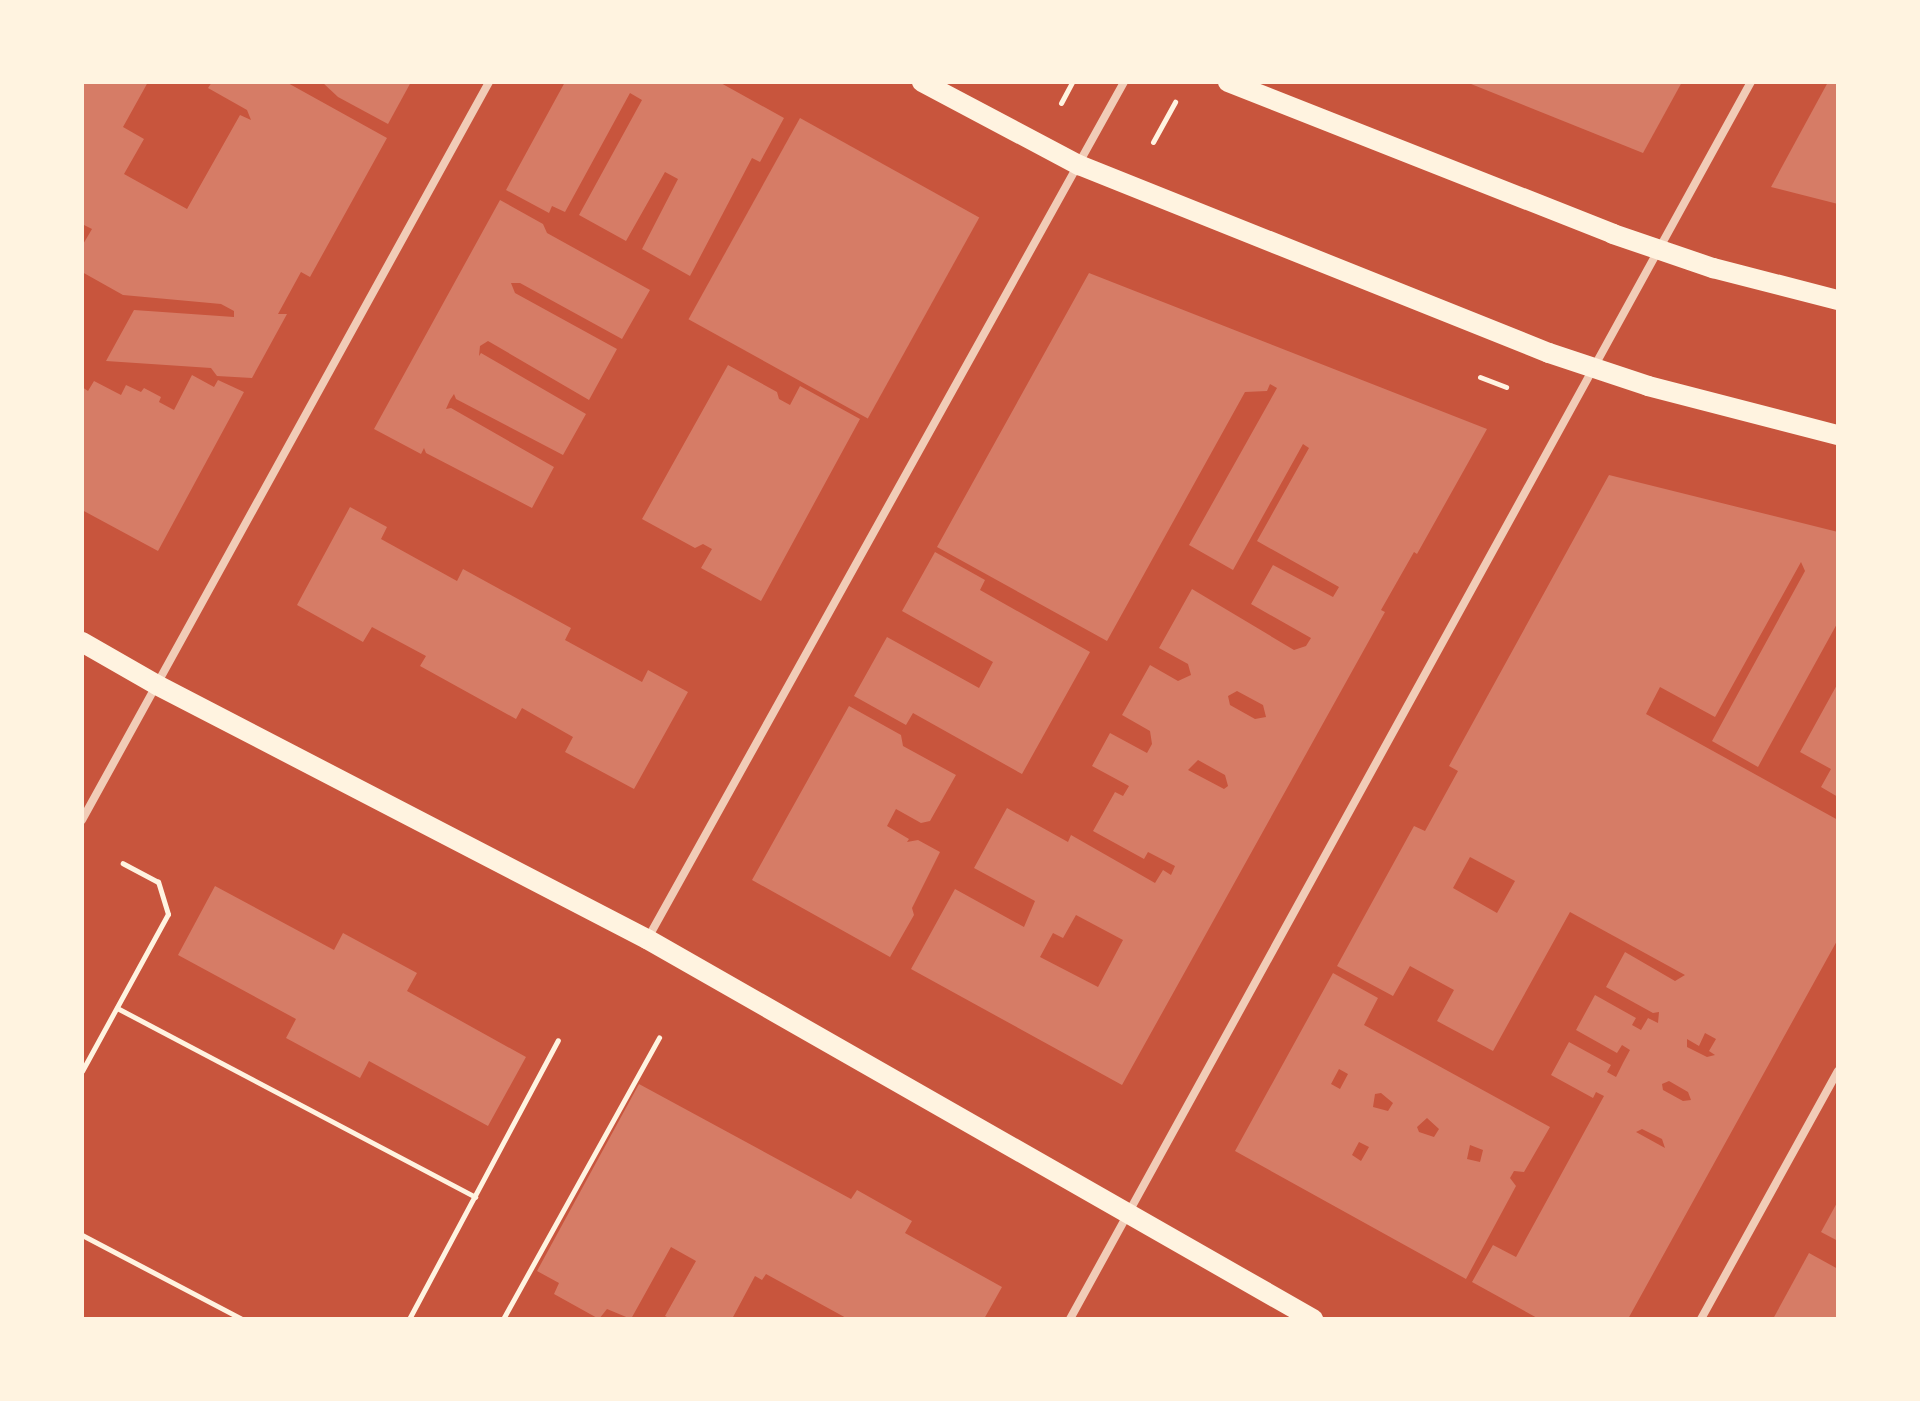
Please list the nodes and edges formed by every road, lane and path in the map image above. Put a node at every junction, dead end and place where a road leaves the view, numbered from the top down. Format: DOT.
graph roads {
  1 [pos="489,82"];
  2 [pos="922,82"];
  3 [pos="1072,82"];
  4 [pos="1124,82"];
  5 [pos="1228,82"];
  6 [pos="1751,82"];
  7 [pos="1175,102"];
  8 [pos="1061,103"];
  9 [pos="1153,142"];
  10 [pos="1079,165"];
  11 [pos="1658,249"];
  12 [pos="1838,300"];
  13 [pos="1593,368"];
  14 [pos="1480,377"];
  15 [pos="1506,387"];
  16 [pos="1838,435"];
  17 [pos="82,642"];
  18 [pos="157,685"];
  19 [pos="82,820"];
  20 [pos="123,863"];
  21 [pos="647,939"];
  22 [pos="117,1008"];
  23 [pos="659,1037"];
  24 [pos="558,1040"];
  25 [pos="82,1071"];
  26 [pos="1838,1071"];
  27 [pos="475,1197"];
  28 [pos="1129,1215"];
  29 [pos="82,1235"];
  30 [pos="242,1319"];
  31 [pos="409,1319"];
  32 [pos="503,1319"];
  33 [pos="1070,1319"];
  34 [pos="1313,1319"];
  35 [pos="1701,1319"];
  1 -- 18 [label="street"];
  2 -- 10 [label="main road"];
  3 -- 8 [label="path"];
  4 -- 10 [label="street"];
  5 -- 11 [label="main road"];
  6 -- 11 [label="street"];
  7 -- 9 [label="path"];
  10 -- 13 [label="main road"];
  10 -- 21 [label="street"];
  11 -- 12 [label="main road"];
  11 -- 13 [label="street"];
  13 -- 16 [label="main road"];
  13 -- 28 [label="street"];
  14 -- 15 [label="path"];
  17 -- 18 [label="main road"];
  18 -- 19 [label="street"];
  18 -- 21 [label="main road"];
  20 -- 22 [label="path"];
  21 -- 28 [label="main road"];
  22 -- 25 [label="path"];
  22 -- 27 [label="path"];
  23 -- 32 [label="path"];
  24 -- 27 [label="path"];
  26 -- 35 [label="street"];
  27 -- 31 [label="path"];
  28 -- 33 [label="street"];
  28 -- 34 [label="main road"];
  29 -- 30 [label="path"];
}
